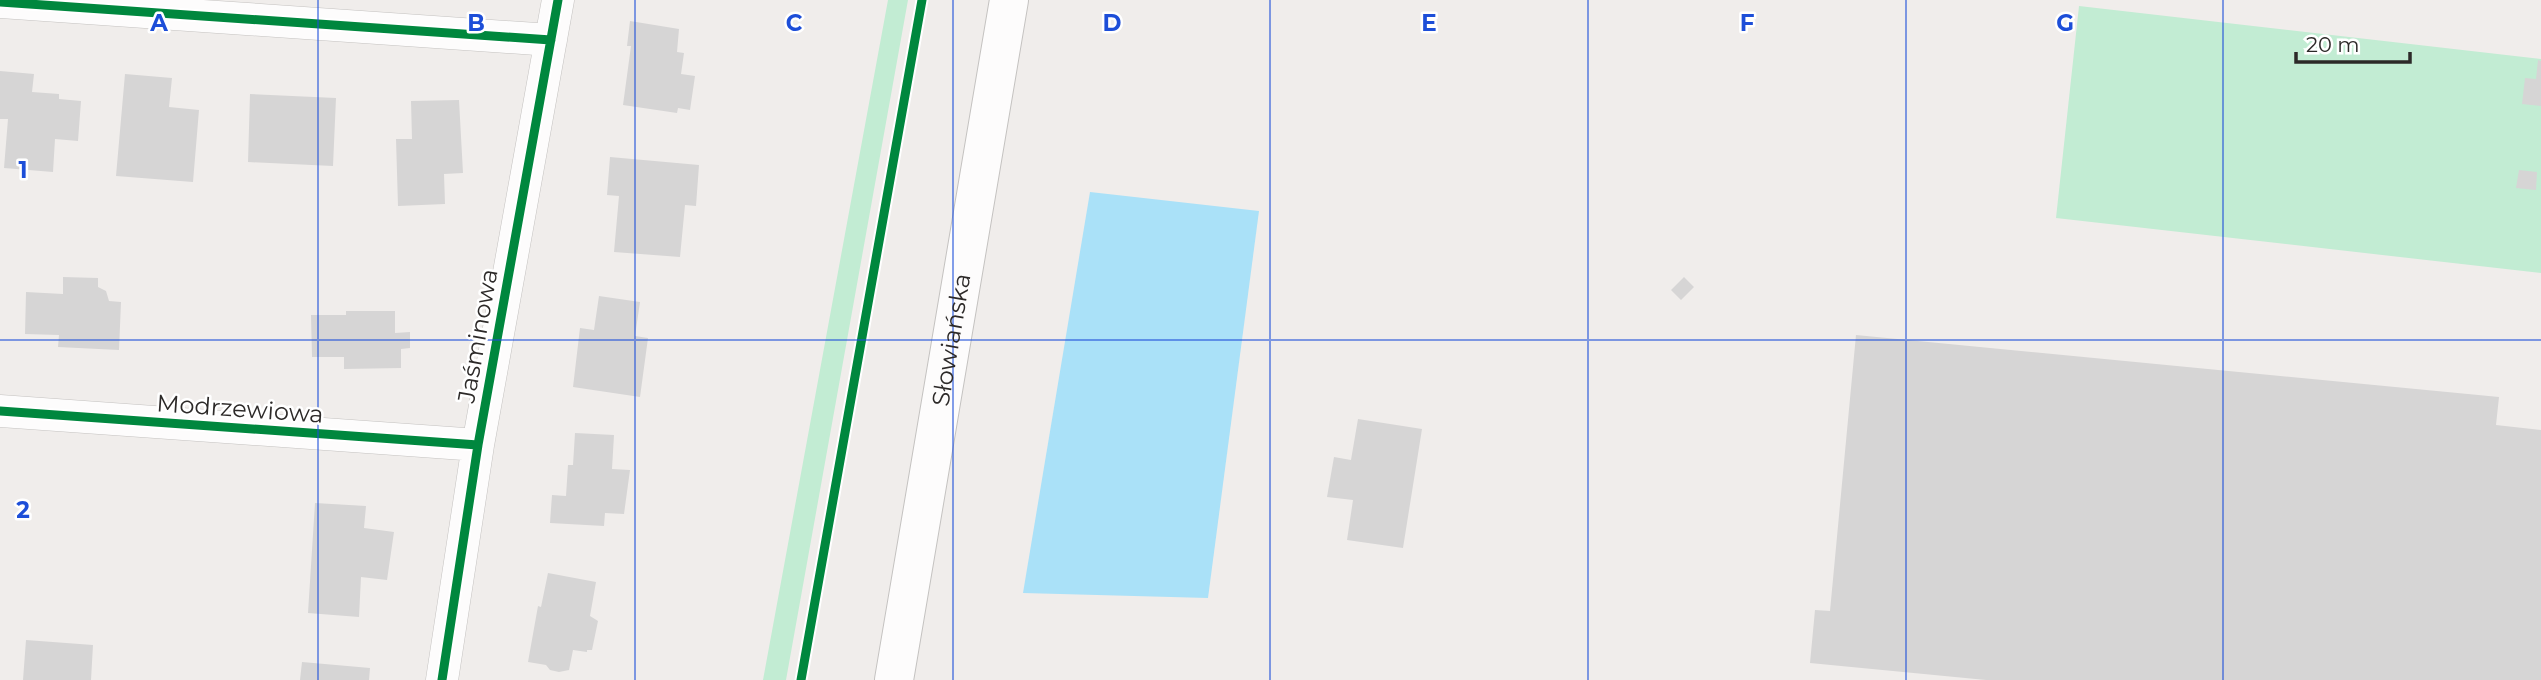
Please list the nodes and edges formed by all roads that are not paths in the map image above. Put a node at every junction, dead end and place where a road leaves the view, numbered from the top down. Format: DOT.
graph roads {
  1 [pos="558,0"];
  2 [pos="1009,0"];
  3 [pos="0,2"];
  4 [pos="551,40"];
  5 [pos="0,411"];
  6 [pos="478,445"];
  7 [pos="442,680"];
  8 [pos="894,680"];
  1 -- 4 [label="street, Jaśminowa"];
  2 -- 8 [label="main road, Słowiańska"];
  3 -- 4 [label="street"];
  4 -- 6 [label="street, Jaśminowa"];
  5 -- 6 [label="street, Modrzewiowa"];
  6 -- 7 [label="street, Jaśminowa"];
}
